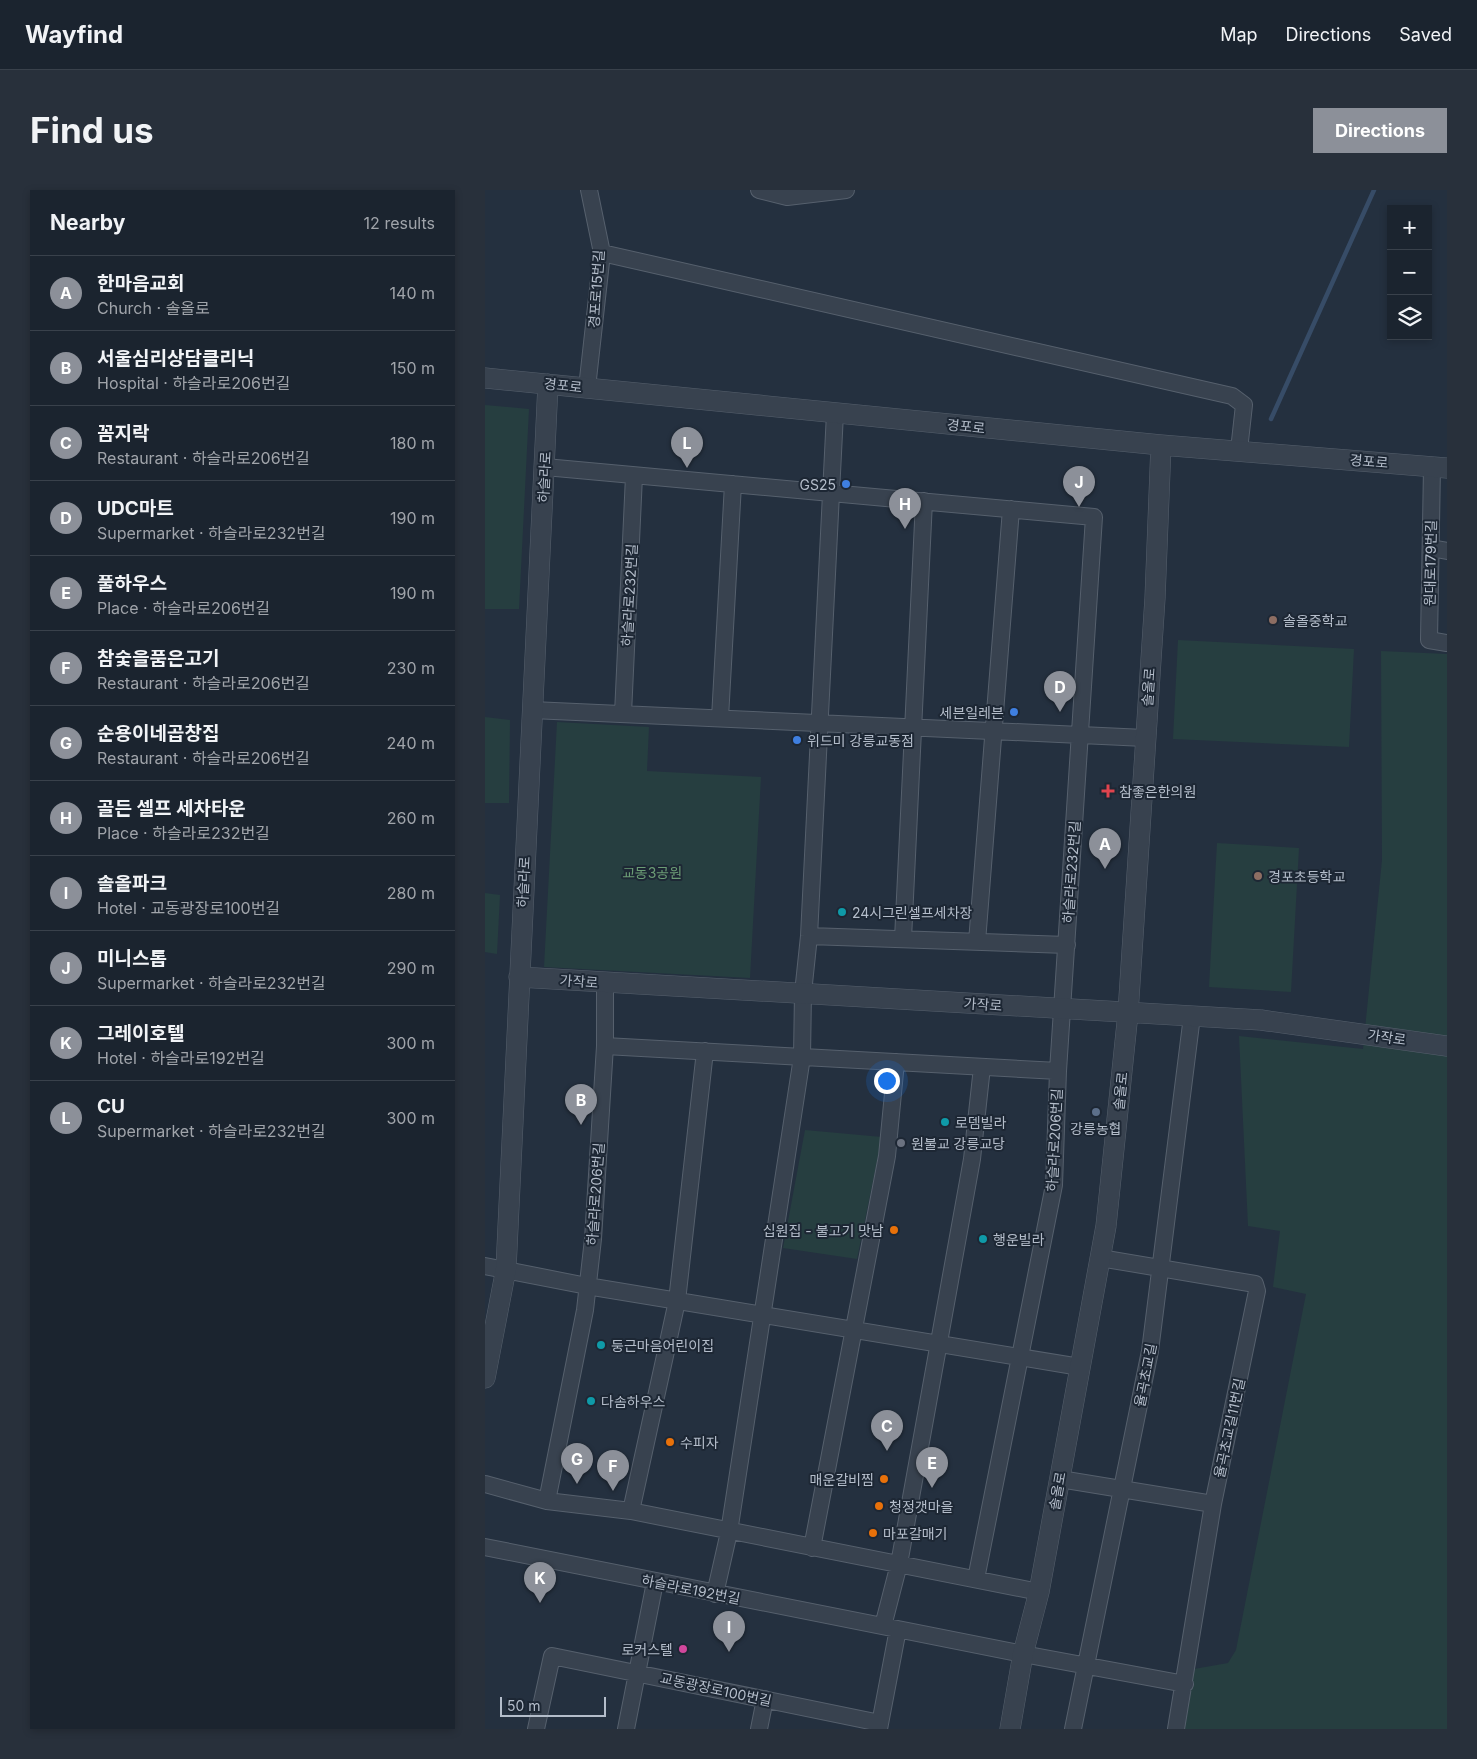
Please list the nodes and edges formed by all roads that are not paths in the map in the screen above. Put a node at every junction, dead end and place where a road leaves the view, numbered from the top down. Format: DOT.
graph roads {
  1 [pos="589,190"];
  2 [pos="759,190"];
  3 [pos="846,190"];
  4 [pos="601,253"];
  5 [pos="485,378"];
  6 [pos="548,384"];
  7 [pos="587,388"];
  8 [pos="835,413"];
  9 [pos="1161,445"];
  10 [pos="1239,450"];
  11 [pos="545,467"];
  12 [pos="1439,468"];
  13 [pos="634,476"];
  14 [pos="733,484"];
  15 [pos="831,493"];
  16 [pos="924,501"];
  17 [pos="1011,509"];
  18 [pos="1431,548"];
  19 [pos="1447,551"];
  20 [pos="1447,643"];
  21 [pos="533,710"];
  22 [pos="623,714"];
  23 [pos="720,718"];
  24 [pos="819,722"];
  25 [pos="913,726"];
  26 [pos="994,730"];
  27 [pos="1080,734"];
  28 [pos="1145,738"];
  29 [pos="809,936"];
  30 [pos="903,939"];
  31 [pos="977,942"];
  32 [pos="1067,945"];
  33 [pos="519,977"];
  34 [pos="605,983"];
  35 [pos="803,993"];
  36 [pos="1063,1010"];
  37 [pos="1128,1013"];
  38 [pos="1192,1016"];
  39 [pos="605,1046"];
  40 [pos="1447,1046"];
  41 [pos="705,1051"];
  42 [pos="802,1057"];
  43 [pos="896,1062"];
  44 [pos="982,1066"];
  45 [pos="1058,1071"];
  46 [pos="1100,1258"];
  47 [pos="485,1266"];
  48 [pos="1161,1267"];
  49 [pos="506,1269"];
  50 [pos="587,1286"];
  51 [pos="677,1301"];
  52 [pos="762,1315"];
  53 [pos="854,1330"];
  54 [pos="939,1344"];
  55 [pos="1020,1357"];
  56 [pos="1080,1367"];
  57 [pos="485,1378"];
  58 [pos="1060,1479"];
  59 [pos="485,1484"];
  60 [pos="1121,1489"];
  61 [pos="547,1501"];
  62 [pos="1213,1504"];
  63 [pos="631,1511"];
  64 [pos="729,1532"];
  65 [pos="485,1547"];
  66 [pos="812,1548"];
  67 [pos="899,1564"];
  68 [pos="976,1578"];
  69 [pos="655,1582"];
  70 [pos="1039,1592"];
  71 [pos="715,1594"];
  72 [pos="891,1628"];
  73 [pos="1023,1654"];
  74 [pos="1086,1665"];
  75 [pos="637,1672"];
  76 [pos="1185,1684"];
  77 [pos="765,1699"];
  78 [pos="880,1726"];
  79 [pos="536,1729"];
  80 [pos="626,1729"];
  81 [pos="759,1729"];
  82 [pos="1011,1729"];
  83 [pos="1073,1729"];
  84 [pos="1176,1729"];
  1 -- 4 [label="street, 경포로15번길"];
  2 -- 3 [label="street"];
  4 -- 7 [label="street, 경포로15번길"];
  4 -- 10 [label="street"];
  5 -- 6 [label="street, 경포로"];
  6 -- 7 [label="street, 경포로"];
  6 -- 11 [label="street, 하슬라로"];
  7 -- 8 [label="street, 경포로"];
  8 -- 9 [label="street, 경포로"];
  8 -- 15 [label="street"];
  9 -- 10 [label="street, 경포로"];
  9 -- 28 [label="street, 솔올로"];
  10 -- 12 [label="street, 경포로"];
  11 -- 13 [label="street"];
  11 -- 21 [label="street, 하슬라로"];
  12 -- 18 [label="street, 원대로179번길"];
  13 -- 14 [label="street"];
  13 -- 22 [label="street, 하슬라로232번길"];
  14 -- 15 [label="street"];
  14 -- 23 [label="street"];
  15 -- 16 [label="street"];
  15 -- 24 [label="street"];
  16 -- 17 [label="street"];
  16 -- 25 [label="street"];
  17 -- 26 [label="street"];
  17 -- 27 [label="street, 하슬라로232번길"];
  18 -- 19 [label="street"];
  18 -- 20 [label="street, 원대로179번길"];
  21 -- 22 [label="street"];
  21 -- 33 [label="street, 하슬라로"];
  22 -- 23 [label="street"];
  23 -- 24 [label="street"];
  24 -- 25 [label="street"];
  24 -- 29 [label="street"];
  25 -- 26 [label="street"];
  25 -- 30 [label="street"];
  26 -- 27 [label="street"];
  26 -- 31 [label="street"];
  27 -- 28 [label="street"];
  27 -- 32 [label="street, 하슬라로232번길"];
  28 -- 37 [label="street, 솔올로"];
  29 -- 30 [label="street"];
  29 -- 35 [label="street"];
  30 -- 31 [label="street"];
  31 -- 32 [label="street"];
  32 -- 36 [label="street, 하슬라로232번길"];
  33 -- 34 [label="street, 가작로"];
  33 -- 49 [label="street, 하슬라로"];
  34 -- 35 [label="street, 가작로"];
  34 -- 39 [label="street, 하슬라로206번길"];
  35 -- 36 [label="street, 가작로"];
  35 -- 42 [label="street"];
  36 -- 37 [label="street, 가작로"];
  36 -- 45 [label="street, 하슬라로206번길"];
  37 -- 38 [label="street, 가작로"];
  37 -- 46 [label="street, 솔올로"];
  38 -- 40 [label="street, 가작로"];
  38 -- 48 [label="street, 율곡초교길"];
  39 -- 41 [label="street"];
  39 -- 50 [label="street, 하슬라로206번길"];
  41 -- 42 [label="street"];
  41 -- 51 [label="street"];
  42 -- 43 [label="street"];
  42 -- 52 [label="street"];
  43 -- 44 [label="street"];
  43 -- 53 [label="street"];
  44 -- 45 [label="street"];
  44 -- 54 [label="street"];
  45 -- 55 [label="street, 하슬라로206번길"];
  46 -- 48 [label="street, 율곡초교길11번길"];
  46 -- 56 [label="street, 솔올로"];
  47 -- 49 [label="street"];
  48 -- 60 [label="street, 율곡초교길"];
  48 -- 62 [label="street, 율곡초교길11번길"];
  49 -- 50 [label="street"];
  49 -- 57 [label="street, 하슬라로"];
  50 -- 51 [label="street"];
  50 -- 61 [label="street, 하슬라로206번길"];
  51 -- 52 [label="street"];
  51 -- 63 [label="street"];
  52 -- 53 [label="street"];
  52 -- 64 [label="street"];
  53 -- 54 [label="street"];
  53 -- 66 [label="street"];
  54 -- 55 [label="street"];
  54 -- 67 [label="street"];
  55 -- 56 [label="street"];
  55 -- 68 [label="street, 하슬라로206번길"];
  56 -- 58 [label="street, 솔올로"];
  58 -- 60 [label="street"];
  58 -- 70 [label="street, 솔올로"];
  59 -- 61 [label="street"];
  60 -- 62 [label="street"];
  60 -- 74 [label="street, 율곡초교길"];
  61 -- 63 [label="street"];
  62 -- 76 [label="street, 율곡초교길11번길"];
  63 -- 64 [label="street"];
  64 -- 66 [label="street"];
  64 -- 71 [label="street"];
  65 -- 69 [label="street, 하슬라로192번길"];
  66 -- 67 [label="street"];
  67 -- 68 [label="street"];
  67 -- 72 [label="street"];
  68 -- 70 [label="street"];
  69 -- 71 [label="street, 하슬라로192번길"];
  69 -- 75 [label="street"];
  70 -- 73 [label="street, 솔올로"];
  71 -- 72 [label="street, 하슬라로192번길"];
  72 -- 73 [label="street, 하슬라로192번길"];
  72 -- 78 [label="street"];
  73 -- 74 [label="street, 하슬라로192번길"];
  73 -- 82 [label="street, 솔올로"];
  74 -- 76 [label="street, 하슬라로192번길"];
  74 -- 83 [label="street, 율곡초교길"];
  75 -- 77 [label="street, 교동광장로100번길"];
  75 -- 79 [label="street, 교동광장로100번길"];
  75 -- 80 [label="street"];
  76 -- 84 [label="street, 율곡초교길11번길"];
  77 -- 78 [label="street, 교동광장로100번길"];
  77 -- 81 [label="street"];
}
